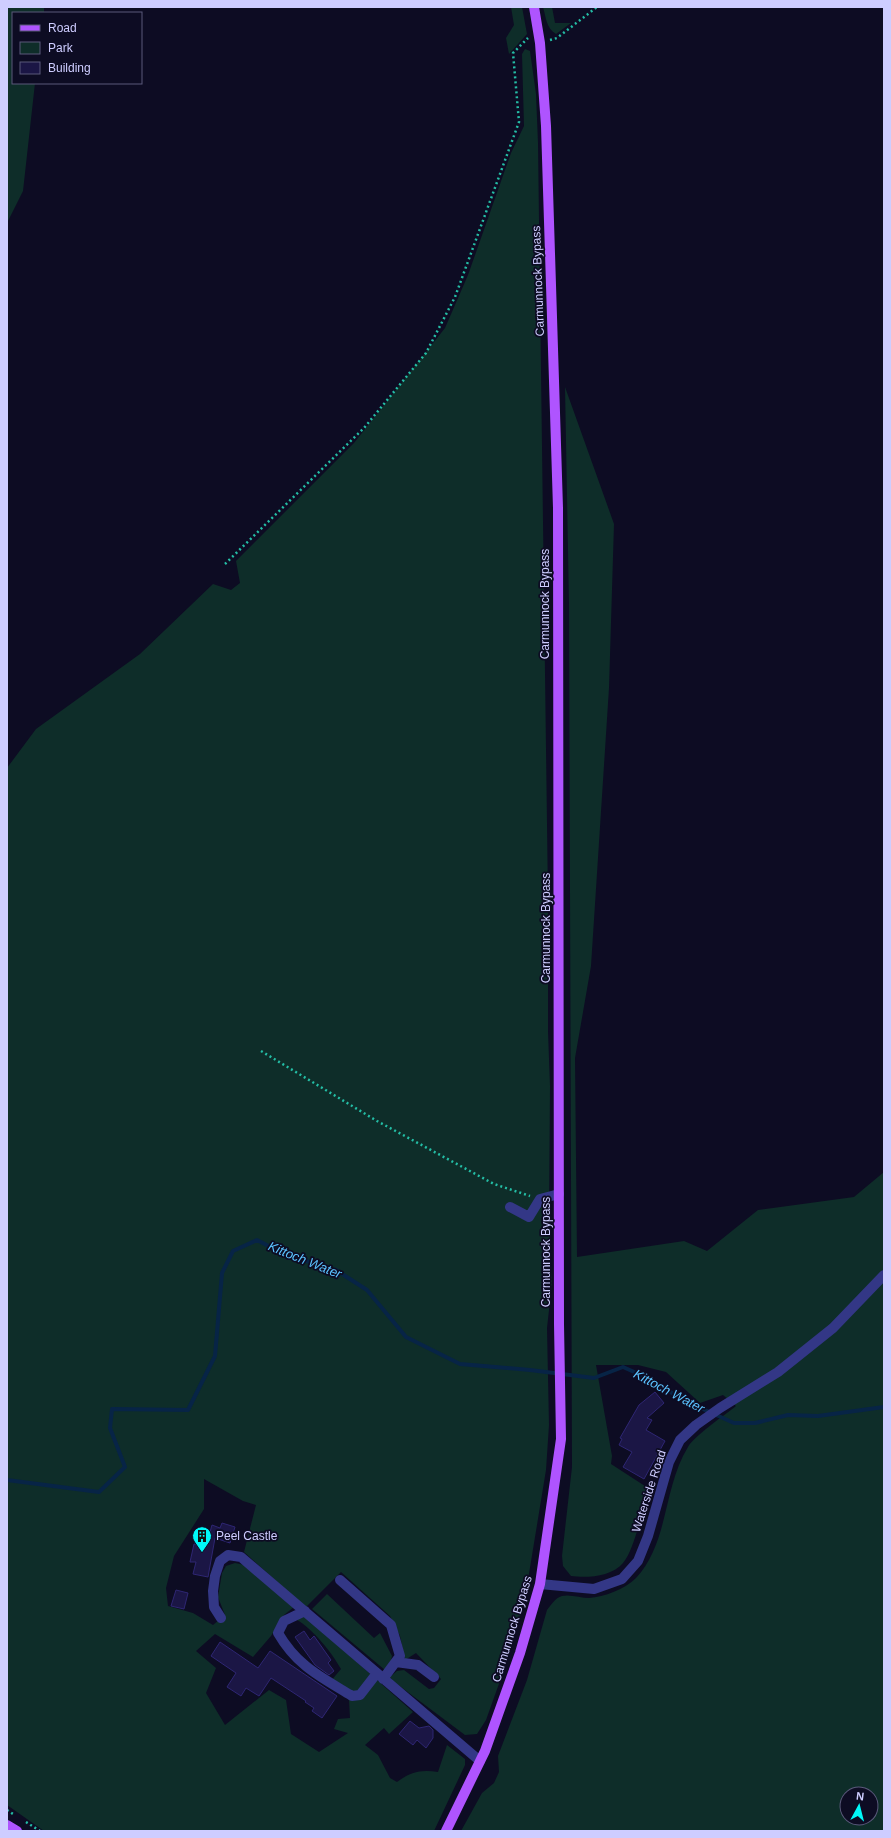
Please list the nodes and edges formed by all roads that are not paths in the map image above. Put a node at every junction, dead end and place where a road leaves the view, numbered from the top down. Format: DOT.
graph roads {
  1 [pos="534,7"];
  2 [pos="559,1194"];
  3 [pos="510,1207"];
  4 [pos="884,1275"];
  5 [pos="340,1580"];
  6 [pos="540,1584"];
  7 [pos="305,1611"];
  8 [pos="221,1618"];
  9 [pos="396,1662"];
  10 [pos="380,1676"];
  11 [pos="434,1677"];
  12 [pos="480,1761"];
  13 [pos="7,1825"];
  14 [pos="17,1831"];
  15 [pos="446,1831"];
  1 -- 2 [label="main road, Carmunnock Bypass"];
  2 -- 3 [label="street"];
  2 -- 6 [label="main road, Carmunnock Bypass"];
  4 -- 6 [label="street, Waterside Road"];
  5 -- 9 [label="street"];
  6 -- 12 [label="main road, Carmunnock Bypass"];
  7 -- 8 [label="street"];
  7 -- 10 [label="street"];
  7 -- 10 [label="street"];
  9 -- 10 [label="street"];
  9 -- 11 [label="street"];
  10 -- 12 [label="street"];
  12 -- 15 [label="main road, Carmunnock Bypass"];
  13 -- 14 [label="main road"];
}
